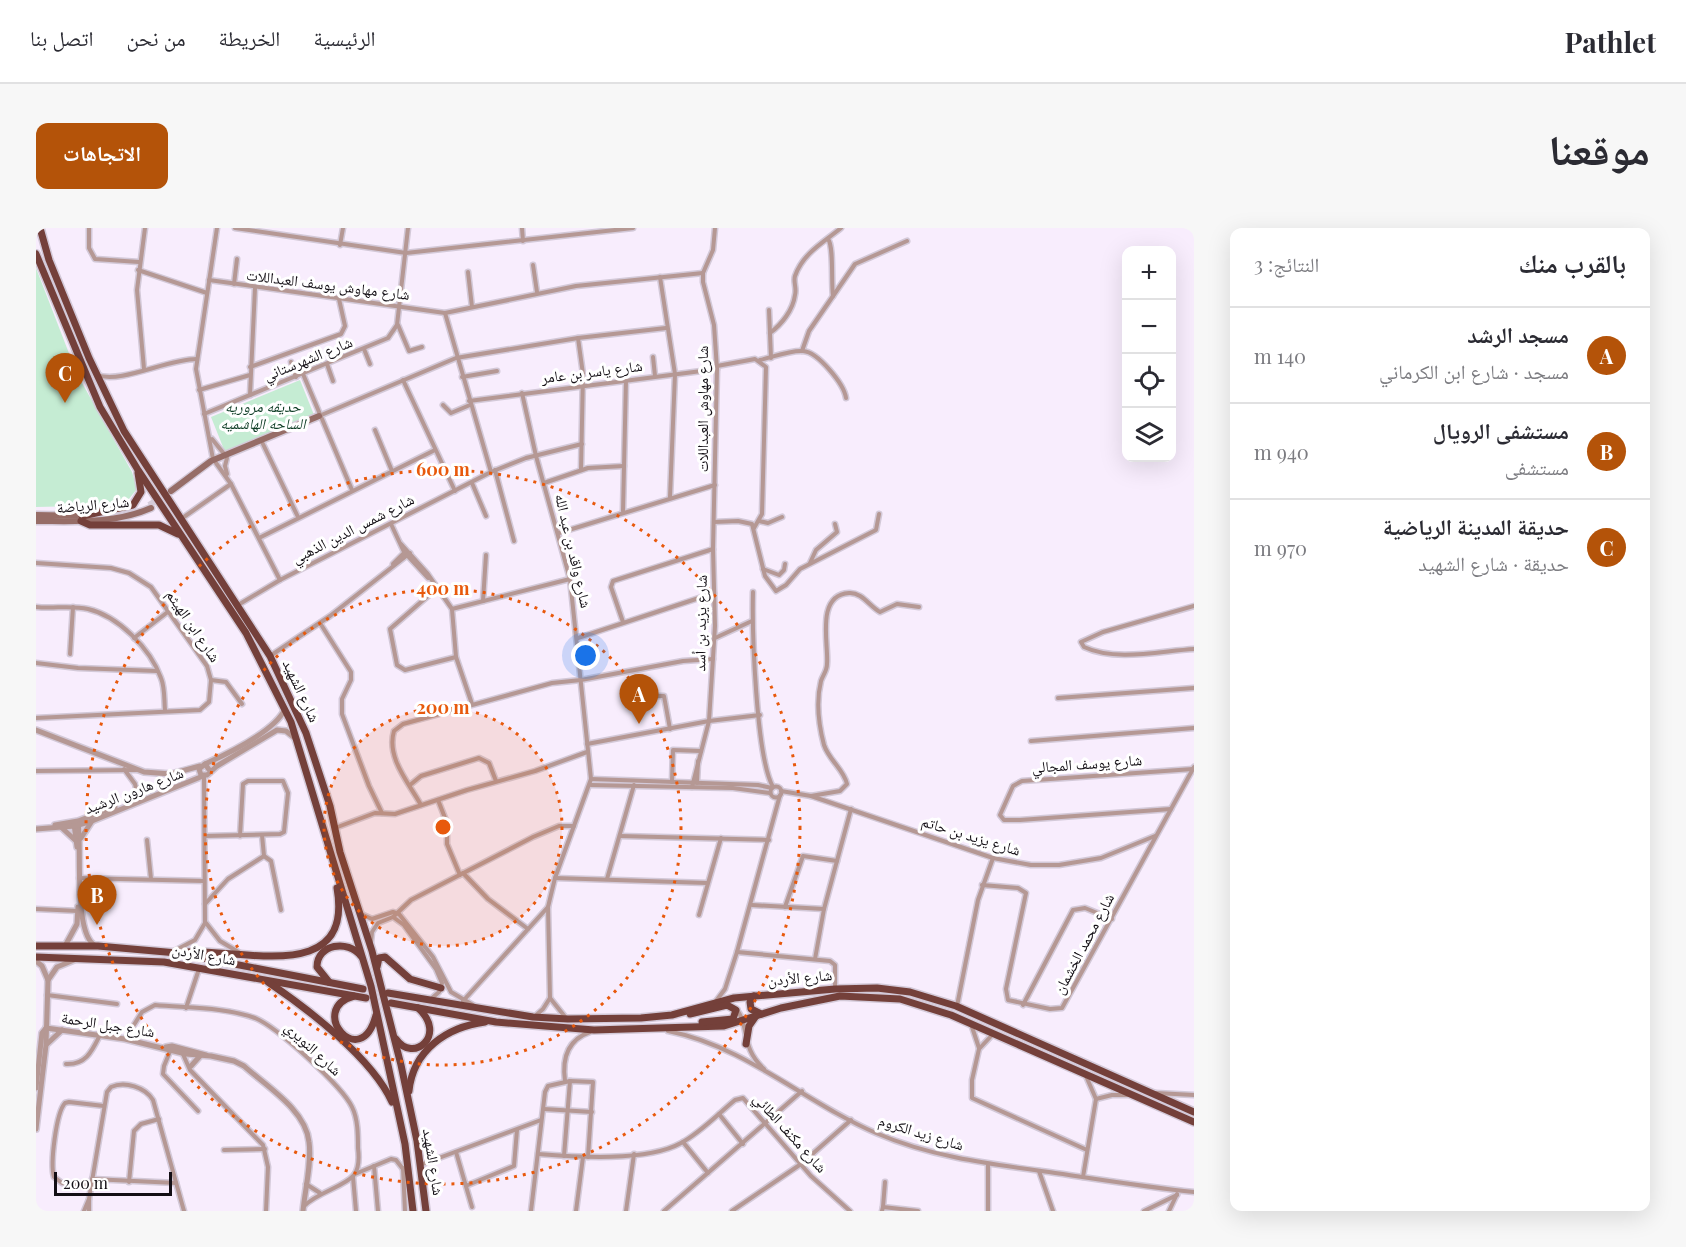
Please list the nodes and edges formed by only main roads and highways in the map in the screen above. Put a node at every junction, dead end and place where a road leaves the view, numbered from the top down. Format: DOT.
graph roads {
  1 [pos="40,228"];
  2 [pos="36,254"];
  3 [pos="226,456"];
  4 [pos="138,470"];
  5 [pos="172,492"];
  6 [pos="150,506"];
  7 [pos="36,515"];
  8 [pos="81,519"];
  9 [pos="36,521"];
  10 [pos="182,538"];
  11 [pos="332,859"];
  12 [pos="36,946"];
  13 [pos="173,952"];
  14 [pos="36,957"];
  15 [pos="364,962"];
  16 [pos="377,970"];
  17 [pos="266,981"];
  18 [pos="331,983"];
  19 [pos="444,987"];
  20 [pos="363,989"];
  21 [pos="388,993"];
  22 [pos="355,996"];
  23 [pos="754,996"];
  24 [pos="366,998"];
  25 [pos="391,1003"];
  26 [pos="418,1008"];
  27 [pos="376,1012"];
  28 [pos="672,1015"];
  29 [pos="758,1015"];
  30 [pos="493,1021"];
  31 [pos="390,1025"];
  32 [pos="674,1026"];
  33 [pos="746,1044"];
  34 [pos="410,1108"];
  35 [pos="1194,1112"];
  36 [pos="398,1114"];
  37 [pos="1194,1122"];
  38 [pos="413,1211"];
  39 [pos="426,1211"];
  1 -- 16 [label="highway, شارع الشهيد"];
  2 -- 4 [label="highway, شارع الشهيد"];
  3 -- 3 [label="main road"];
  3 -- 5 [label="main road"];
  4 -- 8 [label="highway"];
  4 -- 10 [label="highway, شارع الشهيد"];
  6 -- 8 [label="main road, شارع الرياضة"];
  7 -- 8 [label="main road, شارع الرياضة"];
  8 -- 9 [label="main road, شارع الرياضة"];
  8 -- 10 [label="highway"];
  10 -- 11 [label="highway, شارع الشهيد"];
  11 -- 13 [label="highway"];
  11 -- 15 [label="highway, شارع الشهيد"];
  12 -- 13 [label="highway, شارع الأردن"];
  13 -- 18 [label="highway, شارع الأردن"];
  14 -- 17 [label="highway, شارع الأردن"];
  15 -- 18 [label="highway"];
  15 -- 27 [label="highway, شارع الشهيد"];
  16 -- 19 [label="highway"];
  16 -- 31 [label="highway, شارع الشهيد"];
  17 -- 22 [label="highway, شارع الأردن"];
  17 -- 36 [label="highway"];
  18 -- 20 [label="highway, شارع الأردن"];
  21 -- 28 [label="highway, شارع الأردن"];
  22 -- 24 [label="highway, شارع الأردن"];
  22 -- 27 [label="highway"];
  23 -- 28 [label="highway, شارع الأردن"];
  23 -- 29 [label="highway"];
  23 -- 35 [label="highway, شارع الأردن"];
  25 -- 26 [label="highway, شارع الأردن"];
  26 -- 30 [label="highway, شارع الأردن"];
  26 -- 31 [label="highway"];
  27 -- 36 [label="highway, شارع الشهيد"];
  28 -- 32 [label="highway"];
  29 -- 32 [label="highway, شارع الأردن"];
  29 -- 33 [label="highway"];
  29 -- 37 [label="highway, شارع الأردن"];
  30 -- 32 [label="highway, شارع الأردن"];
  30 -- 34 [label="highway"];
  31 -- 34 [label="highway, شارع الشهيد"];
  34 -- 39 [label="highway, شارع الشهيد"];
  36 -- 38 [label="highway, شارع الشهيد"];
}
